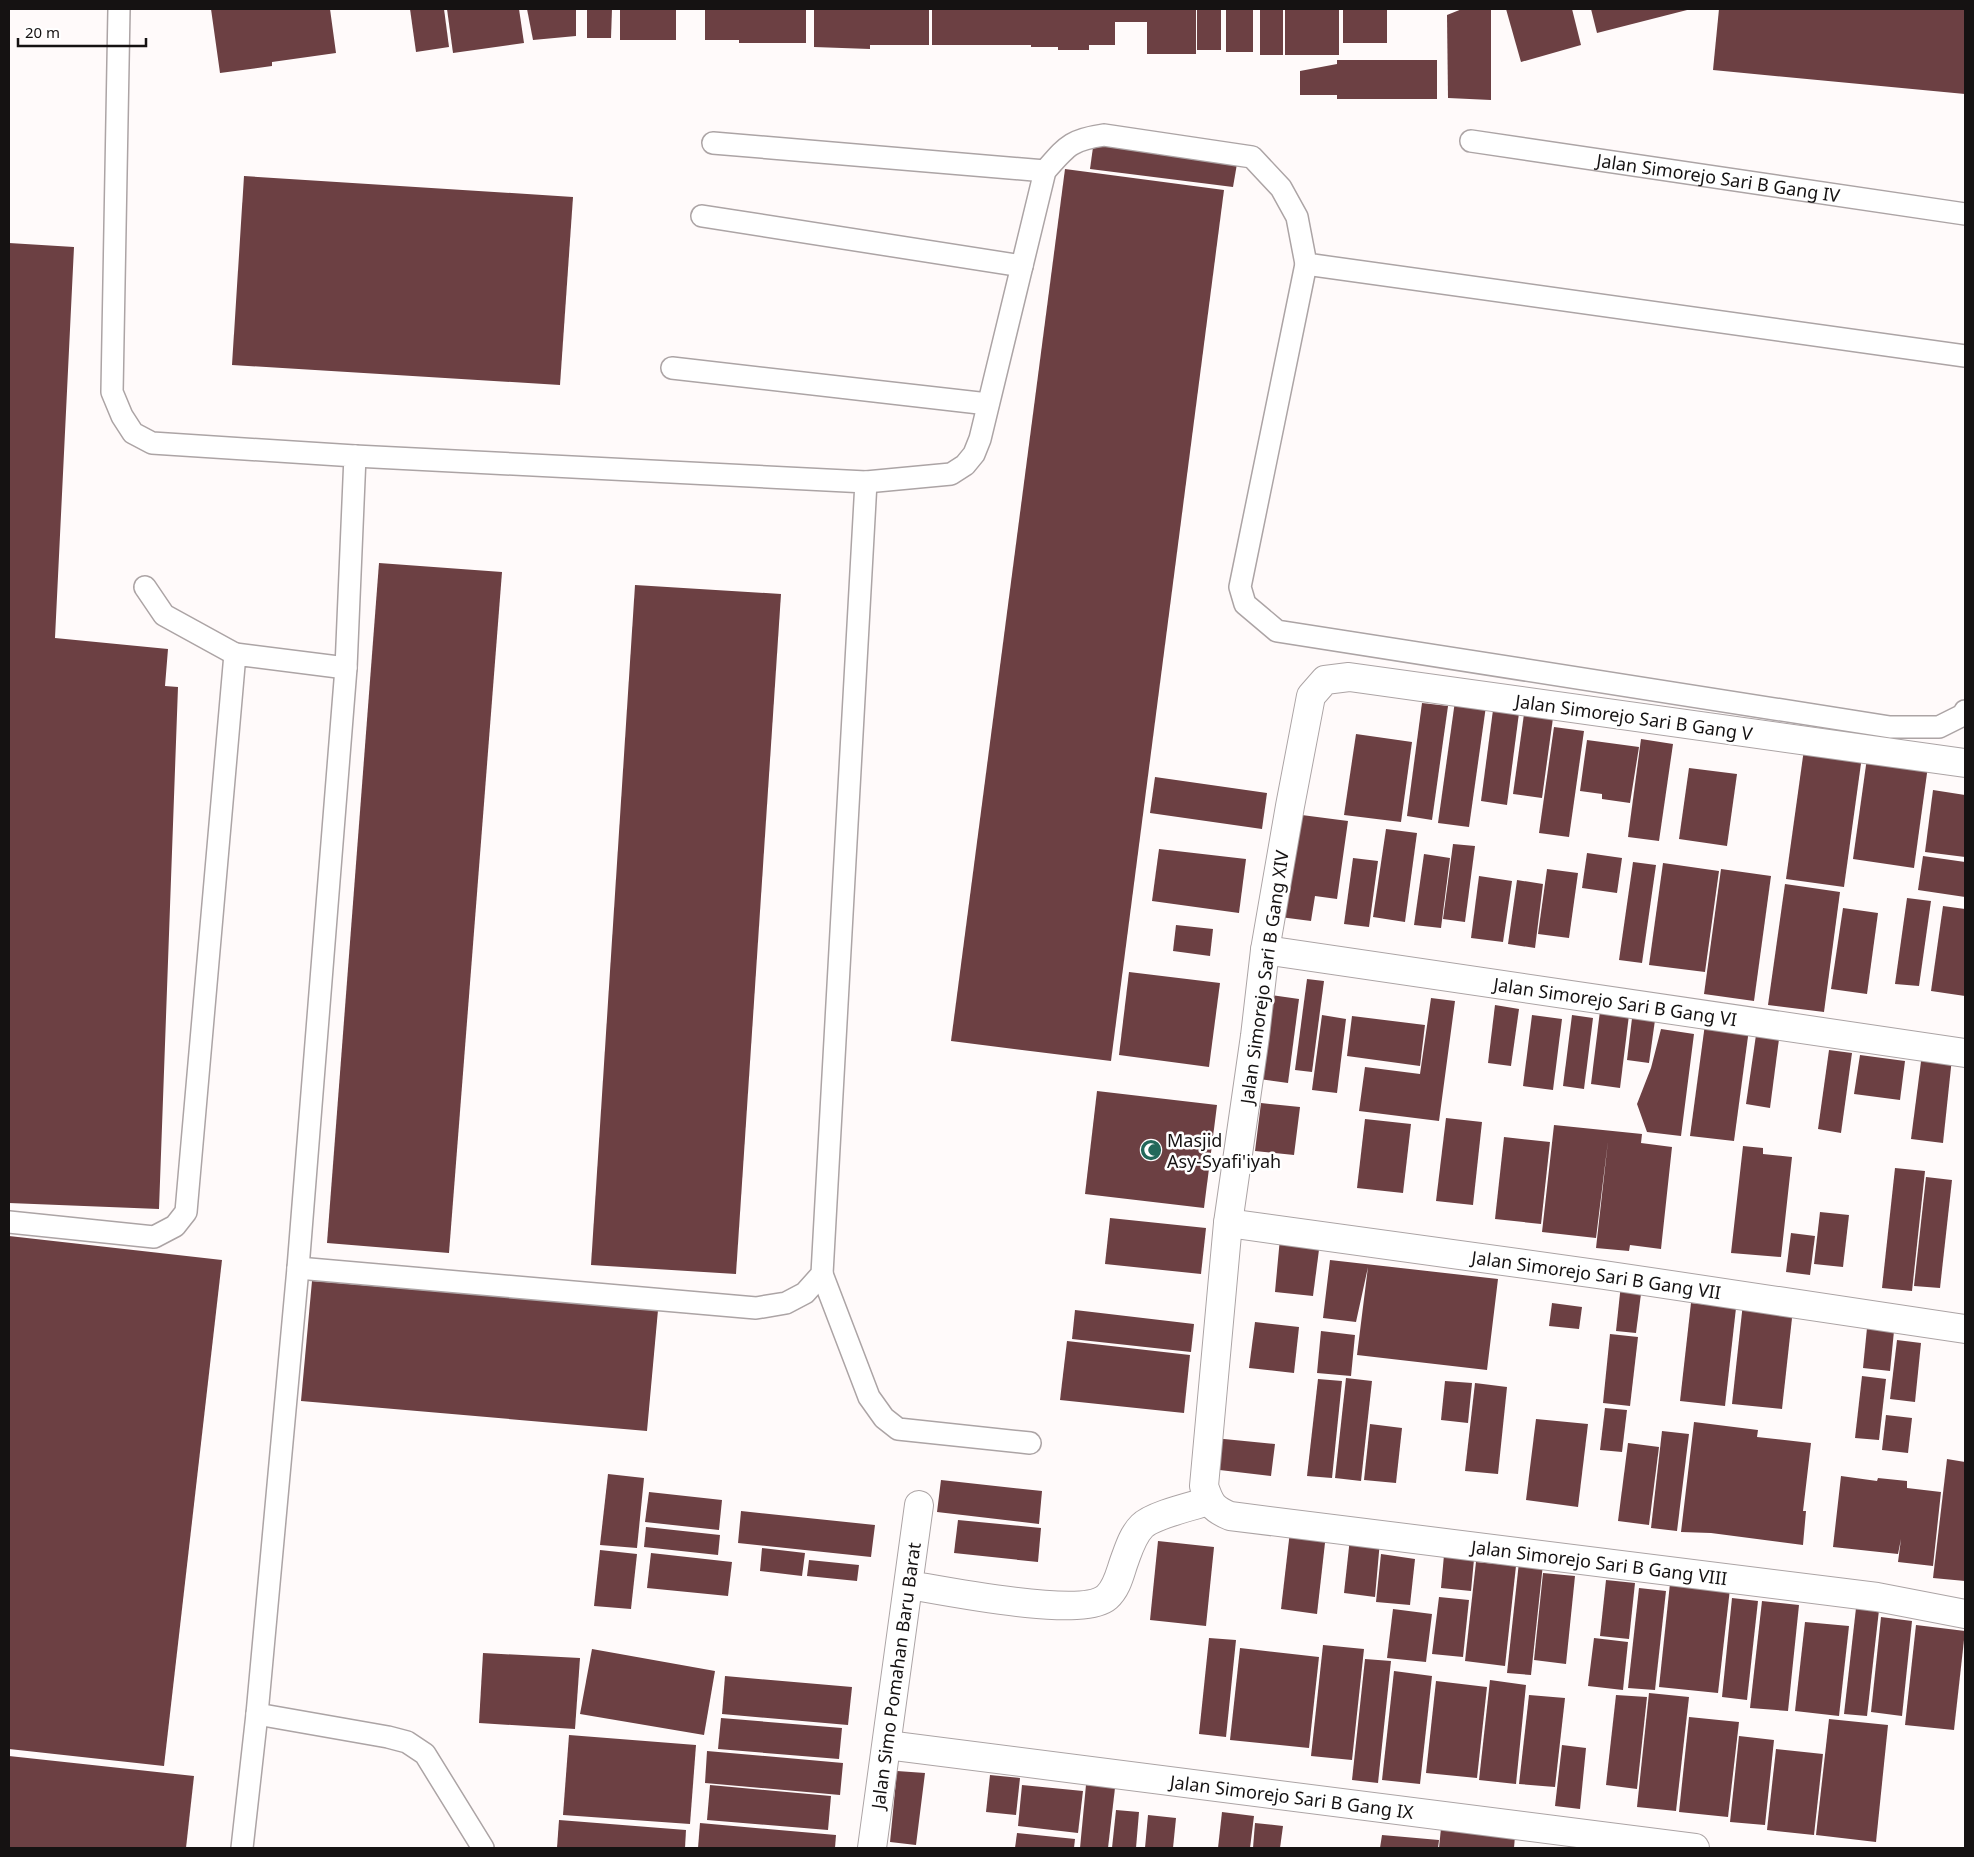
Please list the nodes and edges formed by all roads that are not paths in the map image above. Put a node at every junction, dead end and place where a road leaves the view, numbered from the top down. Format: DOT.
graph roads {
  1 [pos="119,9"];
  2 [pos="1471,141"];
  3 [pos="713,143"];
  4 [pos="1045,171"];
  5 [pos="1965,214"];
  6 [pos="702,216"];
  7 [pos="1306,264"];
  8 [pos="1022,266"];
  9 [pos="1965,356"];
  10 [pos="672,368"];
  11 [pos="988,404"];
  12 [pos="355,456"];
  13 [pos="866,482"];
  14 [pos="145,587"];
  15 [pos="235,654"];
  16 [pos="346,668"];
  17 [pos="1311,696"];
  18 [pos="1965,711"];
  19 [pos="1965,763"];
  20 [pos="1265,950"];
  21 [pos="1965,1053"];
  22 [pos="9,1222"];
  23 [pos="1228,1223"];
  24 [pos="298,1268"];
  25 [pos="822,1274"];
  26 [pos="1965,1329"];
  27 [pos="1030,1443"];
  28 [pos="919,1504"];
  29 [pos="1220,1509"];
  30 [pos="909,1586"];
  31 [pos="1965,1614"];
  32 [pos="257,1714"];
  33 [pos="887,1745"];
  34 [pos="242,1848"];
  35 [pos="483,1848"];
  36 [pos="872,1848"];
  37 [pos="1695,1848"];
  1 -- 12 [label="lane"];
  2 -- 5 [label="lane, Jalan Simorejo Sari B Gang IV"];
  3 -- 4 [label="lane"];
  4 -- 7 [label="lane"];
  4 -- 8 [label="lane"];
  6 -- 8 [label="lane"];
  7 -- 9 [label="lane"];
  7 -- 18 [label="lane"];
  8 -- 11 [label="lane"];
  10 -- 11 [label="lane"];
  11 -- 13 [label="lane"];
  12 -- 13 [label="lane"];
  12 -- 16 [label="lane"];
  13 -- 25 [label="lane"];
  14 -- 15 [label="lane"];
  15 -- 16 [label="lane"];
  15 -- 22 [label="lane"];
  16 -- 24 [label="lane"];
  17 -- 19 [label="street, Jalan Simorejo Sari B Gang V"];
  17 -- 20 [label="street, Jalan Simorejo Sari B Gang XIV"];
  20 -- 21 [label="street, Jalan Simorejo Sari B Gang VI"];
  20 -- 23 [label="street, Jalan Simorejo Sari B Gang XIV"];
  23 -- 26 [label="street, Jalan Simorejo Sari B Gang VII"];
  23 -- 29 [label="street, Jalan Simorejo Sari B Gang XIV"];
  24 -- 25 [label="lane"];
  24 -- 32 [label="lane"];
  25 -- 27 [label="lane"];
  28 -- 30 [label="street, Jalan Simo Pomahan Baru Barat"];
  29 -- 30 [label="street"];
  29 -- 31 [label="street, Jalan Simorejo Sari B Gang VIII"];
  30 -- 33 [label="street, Jalan Simo Pomahan Baru Barat"];
  32 -- 34 [label="lane"];
  32 -- 35 [label="lane"];
  33 -- 36 [label="street, Jalan Simo Pomahan Baru Barat"];
  33 -- 37 [label="street, Jalan Simorejo Sari B Gang IX"];
}
